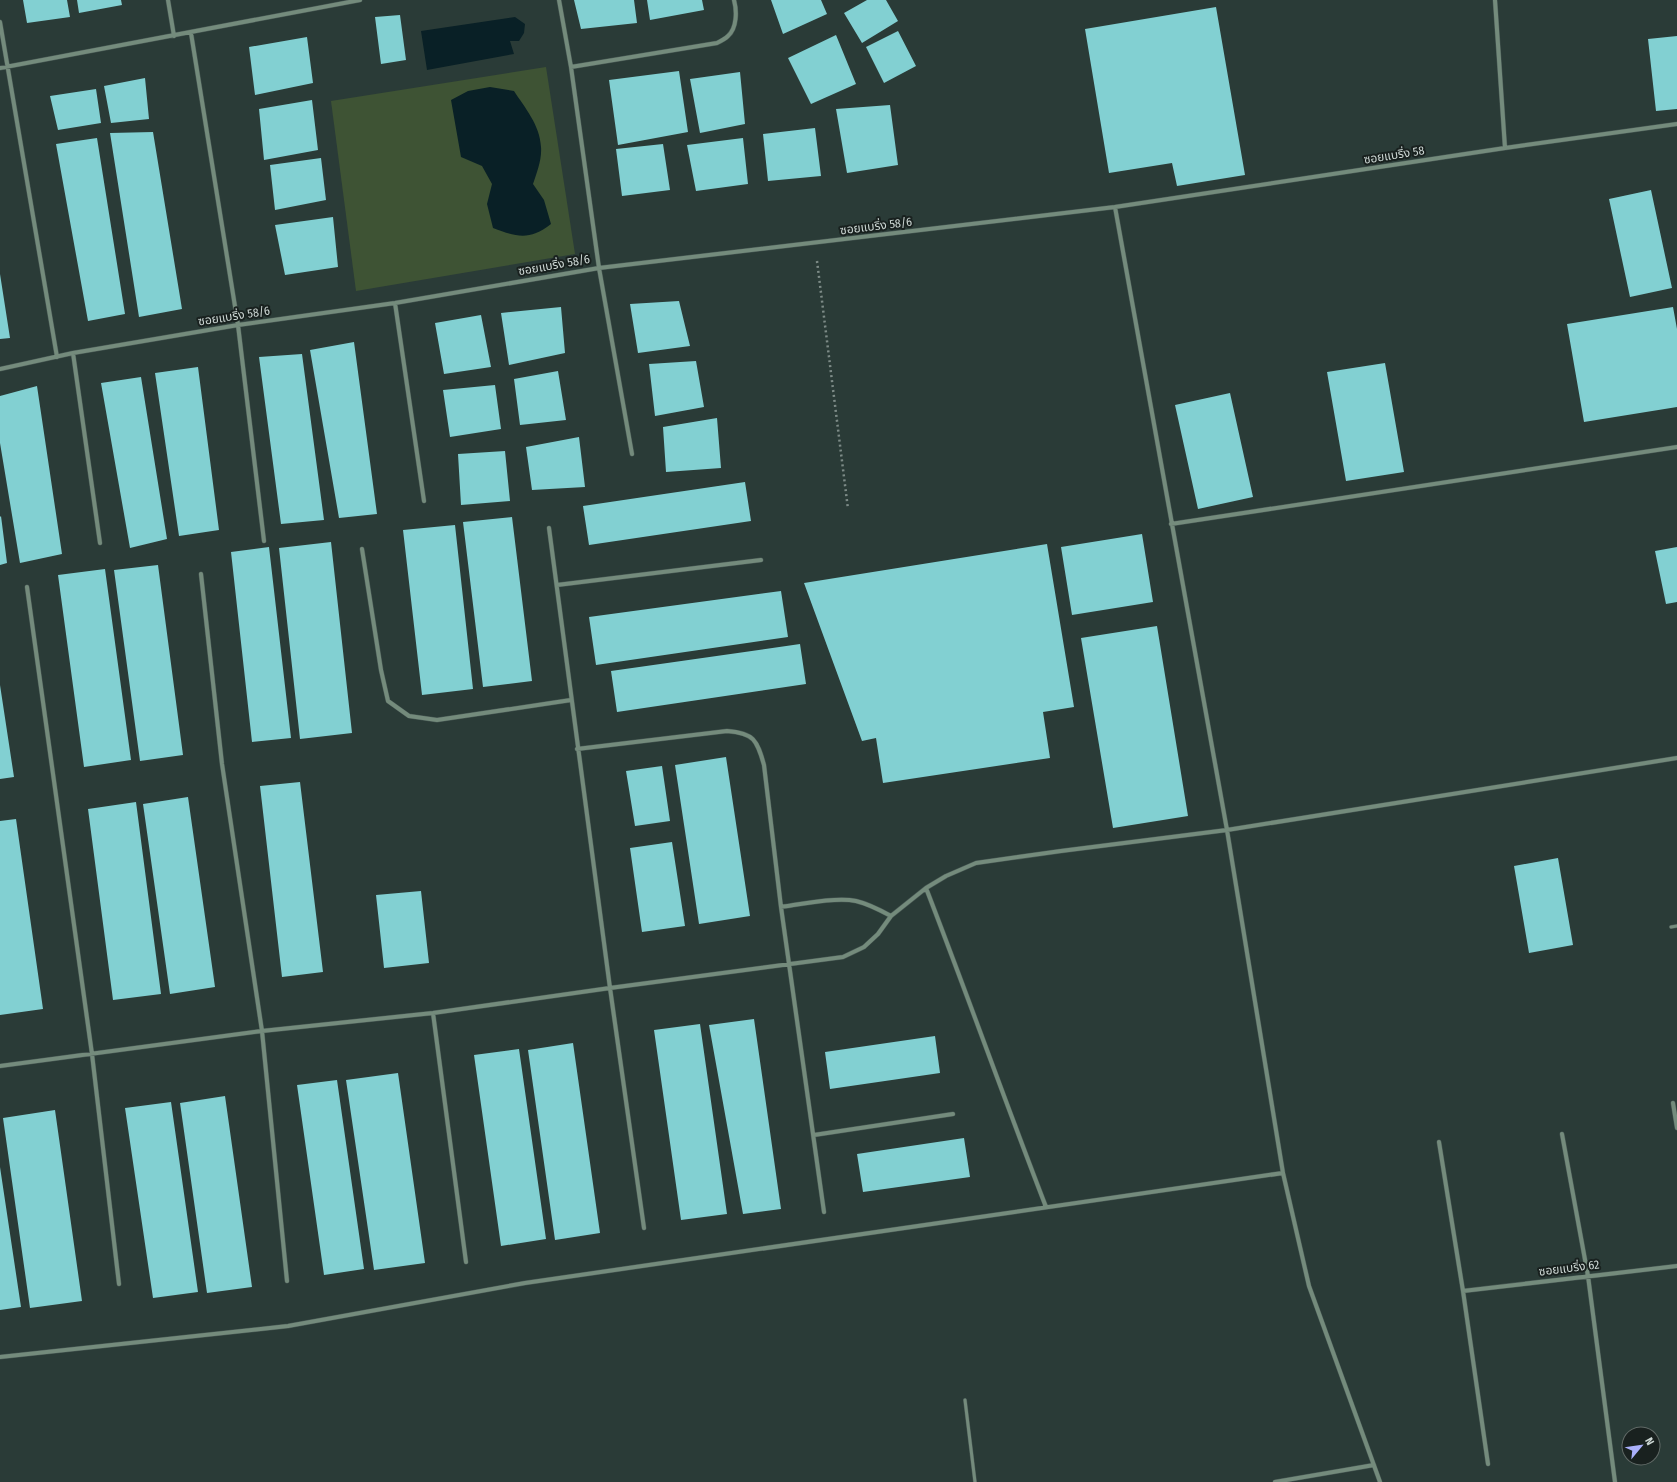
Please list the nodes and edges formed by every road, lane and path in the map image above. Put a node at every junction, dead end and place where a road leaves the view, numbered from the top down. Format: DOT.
graph roads {
  1 [pos="168,0"];
  2 [pos="360,0"];
  3 [pos="559,0"];
  4 [pos="734,0"];
  5 [pos="1495,0"];
  6 [pos="340,2"];
  7 [pos="0,22"];
  8 [pos="191,33"];
  9 [pos="174,36"];
  10 [pos="9,67"];
  11 [pos="570,67"];
  12 [pos="0,68"];
  13 [pos="1677,124"];
  14 [pos="1506,148"];
  15 [pos="1115,207"];
  16 [pos="814,243"];
  17 [pos="599,268"];
  18 [pos="394,303"];
  19 [pos="238,325"];
  20 [pos="73,353"];
  21 [pos="57,357"];
  22 [pos="0,369"];
  23 [pos="1677,447"];
  24 [pos="632,454"];
  25 [pos="424,502"];
  26 [pos="848,509"];
  27 [pos="1171,524"];
  28 [pos="549,528"];
  29 [pos="264,540"];
  30 [pos="100,543"];
  31 [pos="362,549"];
  32 [pos="762,560"];
  33 [pos="201,574"];
  34 [pos="557,585"];
  35 [pos="27,587"];
  36 [pos="571,700"];
  37 [pos="577,749"];
  38 [pos="1677,758"];
  39 [pos="1227,830"];
  40 [pos="926,888"];
  41 [pos="781,907"];
  42 [pos="891,916"];
  43 [pos="1677,926"];
  44 [pos="1671,927"];
  45 [pos="789,965"];
  46 [pos="610,988"];
  47 [pos="433,1013"];
  48 [pos="262,1032"];
  49 [pos="92,1054"];
  50 [pos="0,1066"];
  51 [pos="1673,1103"];
  52 [pos="953,1114"];
  53 [pos="1677,1128"];
  54 [pos="1562,1134"];
  55 [pos="814,1135"];
  56 [pos="1439,1142"];
  57 [pos="1283,1173"];
  58 [pos="1046,1207"];
  59 [pos="824,1212"];
  60 [pos="644,1228"];
  61 [pos="466,1262"];
  62 [pos="1677,1266"];
  63 [pos="1588,1276"];
  64 [pos="287,1281"];
  65 [pos="119,1284"];
  66 [pos="1463,1291"];
  67 [pos="0,1357"];
  68 [pos="965,1400"];
  69 [pos="1488,1464"];
  70 [pos="1374,1465"];
  71 [pos="975,1482"];
  72 [pos="1274,1482"];
  73 [pos="1380,1482"];
  74 [pos="1615,1482"];
  1 -- 9 [label="street"];
  2 -- 6 [label="street"];
  3 -- 11 [label="street"];
  4 -- 11 [label="street"];
  5 -- 14 [label="street"];
  6 -- 8 [label="street"];
  7 -- 10 [label="street"];
  8 -- 9 [label="street"];
  8 -- 19 [label="street"];
  9 -- 10 [label="street"];
  10 -- 12 [label="street"];
  10 -- 21 [label="street"];
  11 -- 17 [label="street"];
  13 -- 14 [label="street, ซอยแบริ่ง 58"];
  14 -- 15 [label="street, ซอยแบริ่ง 58"];
  15 -- 16 [label="street, ซอยแบริ่ง 58/6"];
  15 -- 27 [label="street"];
  16 -- 17 [label="street, ซอยแบริ่ง 58/6"];
  16 -- 26 [label="path"];
  17 -- 18 [label="street, ซอยแบริ่ง 58/6"];
  17 -- 24 [label="street"];
  18 -- 19 [label="street, ซอยแบริ่ง 58/6"];
  18 -- 25 [label="street"];
  19 -- 20 [label="street, ซอยแบริ่ง 58/6"];
  19 -- 29 [label="street"];
  20 -- 21 [label="street, ซอยแบริ่ง 58/6"];
  20 -- 30 [label="street"];
  21 -- 22 [label="street, ซอยแบริ่ง 58/6"];
  23 -- 27 [label="street"];
  27 -- 39 [label="street"];
  28 -- 34 [label="street"];
  31 -- 36 [label="street"];
  32 -- 34 [label="street"];
  33 -- 48 [label="street"];
  34 -- 36 [label="street"];
  35 -- 49 [label="street"];
  36 -- 37 [label="street"];
  37 -- 41 [label="street"];
  37 -- 46 [label="street"];
  38 -- 39 [label="street"];
  39 -- 40 [label="street"];
  39 -- 57 [label="street"];
  40 -- 42 [label="street"];
  40 -- 58 [label="street"];
  41 -- 42 [label="street"];
  41 -- 45 [label="street"];
  42 -- 45 [label="street"];
  43 -- 44 [label="lane"];
  45 -- 46 [label="street"];
  45 -- 55 [label="street"];
  46 -- 47 [label="street"];
  46 -- 60 [label="street"];
  47 -- 48 [label="street"];
  47 -- 61 [label="street"];
  48 -- 49 [label="street"];
  48 -- 64 [label="street"];
  49 -- 50 [label="street"];
  49 -- 65 [label="street"];
  51 -- 53 [label="street"];
  52 -- 55 [label="street"];
  54 -- 63 [label="street"];
  55 -- 59 [label="street"];
  56 -- 66 [label="street"];
  57 -- 58 [label="street"];
  57 -- 70 [label="street"];
  58 -- 67 [label="street"];
  62 -- 63 [label="street, ซอยแบริ่ง 62"];
  63 -- 66 [label="street, ซอยแบริ่ง 62"];
  63 -- 74 [label="street"];
  66 -- 69 [label="street"];
  68 -- 71 [label="lane"];
  70 -- 72 [label="street"];
  70 -- 73 [label="street"];
}
